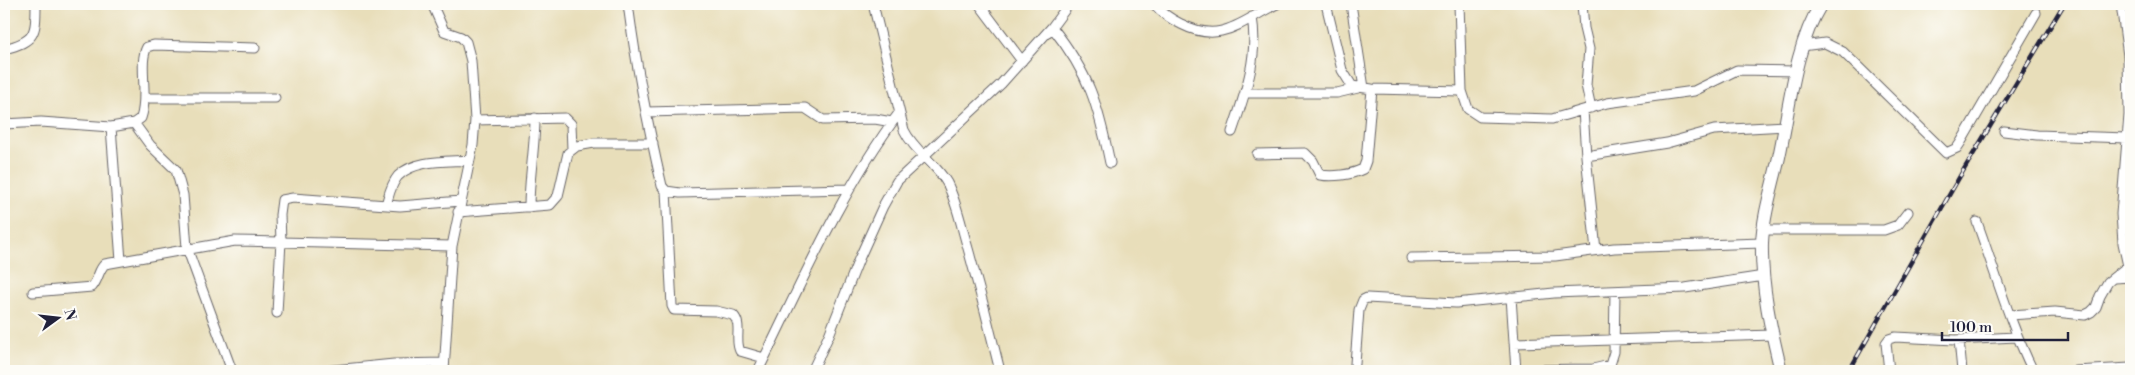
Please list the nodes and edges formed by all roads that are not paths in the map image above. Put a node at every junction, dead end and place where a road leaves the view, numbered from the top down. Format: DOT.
graph roads {
  1 [pos="36,4"];
  2 [pos="432,4"];
  3 [pos="628,4"];
  4 [pos="873,4"];
  5 [pos="978,4"];
  6 [pos="1069,4"];
  7 [pos="1154,4"];
  8 [pos="1277,4"];
  9 [pos="1326,4"];
  10 [pos="1351,4"];
  11 [pos="1459,4"];
  12 [pos="1582,4"];
  13 [pos="1812,4"];
  14 [pos="1821,4"];
  15 [pos="2121,4"];
  16 [pos="2036,13"];
  17 [pos="1252,17"];
  18 [pos="1812,18"];
  19 [pos="1052,27"];
  20 [pos="1802,46"];
  21 [pos="254,48"];
  22 [pos="4,49"];
  23 [pos="1022,60"];
  24 [pos="1796,71"];
  25 [pos="1365,88"];
  26 [pos="1462,91"];
  27 [pos="1246,93"];
  28 [pos="146,98"];
  29 [pos="275,98"];
  30 [pos="1587,109"];
  31 [pos="646,112"];
  32 [pos="899,112"];
  33 [pos="535,118"];
  34 [pos="475,120"];
  35 [pos="892,122"];
  36 [pos="134,123"];
  37 [pos="4,124"];
  38 [pos="1786,126"];
  39 [pos="111,127"];
  40 [pos="2004,131"];
  41 [pos="1232,132"];
  42 [pos="2127,138"];
  43 [pos="653,143"];
  44 [pos="572,149"];
  45 [pos="1257,154"];
  46 [pos="923,155"];
  47 [pos="1586,156"];
  48 [pos="470,160"];
  49 [pos="1110,164"];
  50 [pos="849,189"];
  51 [pos="666,191"];
  52 [pos="461,201"];
  53 [pos="386,205"];
  54 [pos="529,207"];
  55 [pos="458,212"];
  56 [pos="1908,212"];
  57 [pos="1977,222"];
  58 [pos="1763,237"];
  59 [pos="281,241"];
  60 [pos="452,246"];
  61 [pos="187,248"];
  62 [pos="1596,250"];
  63 [pos="1412,258"];
  64 [pos="122,261"];
  65 [pos="1764,276"];
  66 [pos="2131,277"];
  67 [pos="2111,278"];
  68 [pos="1615,291"];
  69 [pos="33,292"];
  70 [pos="1511,297"];
  71 [pos="277,313"];
  72 [pos="2010,315"];
  73 [pos="1773,334"];
  74 [pos="2016,337"];
  75 [pos="1615,340"];
  76 [pos="1959,340"];
  77 [pos="1514,343"];
  78 [pos="764,358"];
  79 [pos="1355,364"];
  80 [pos="444,367"];
  81 [pos="2130,368"];
  82 [pos="2105,370"];
  83 [pos="232,371"];
  84 [pos="324,371"];
  85 [pos="758,371"];
  86 [pos="812,371"];
  87 [pos="1000,371"];
  88 [pos="1516,371"];
  89 [pos="1781,371"];
  90 [pos="1889,371"];
  91 [pos="1962,371"];
  92 [pos="2033,371"];
  93 [pos="2075,371"];
  1 -- 22 [label="street"];
  2 -- 34 [label="street"];
  3 -- 31 [label="street"];
  4 -- 32 [label="street"];
  5 -- 23 [label="street"];
  6 -- 19 [label="street"];
  7 -- 17 [label="street"];
  8 -- 17 [label="street"];
  9 -- 25 [label="street"];
  10 -- 25 [label="street"];
  11 -- 26 [label="street"];
  12 -- 30 [label="street"];
  13 -- 18 [label="street"];
  14 -- 18 [label="main road"];
  15 -- 42 [label="street"];
  16 -- 20 [label="street"];
  17 -- 27 [label="street"];
  18 -- 20 [label="main road"];
  19 -- 23 [label="street"];
  19 -- 49 [label="street"];
  20 -- 24 [label="main road"];
  21 -- 28 [label="street"];
  23 -- 46 [label="street"];
  24 -- 30 [label="street"];
  24 -- 38 [label="main road"];
  25 -- 26 [label="street"];
  25 -- 27 [label="street"];
  25 -- 45 [label="street"];
  26 -- 30 [label="street"];
  27 -- 41 [label="street"];
  28 -- 29 [label="street"];
  28 -- 36 [label="street"];
  30 -- 47 [label="street"];
  31 -- 35 [label="street"];
  31 -- 43 [label="street"];
  32 -- 35 [label="street"];
  32 -- 46 [label="street"];
  33 -- 34 [label="street"];
  33 -- 44 [label="street"];
  33 -- 54 [label="street"];
  34 -- 48 [label="street"];
  35 -- 50 [label="street"];
  36 -- 39 [label="street"];
  36 -- 61 [label="street"];
  37 -- 39 [label="street"];
  38 -- 47 [label="street"];
  38 -- 58 [label="main road"];
  39 -- 64 [label="street"];
  40 -- 42 [label="street"];
  42 -- 67 [label="street"];
  43 -- 44 [label="street"];
  43 -- 51 [label="street"];
  44 -- 54 [label="street"];
  46 -- 86 [label="street"];
  46 -- 87 [label="street"];
  47 -- 62 [label="street"];
  48 -- 52 [label="street"];
  48 -- 53 [label="street"];
  50 -- 51 [label="street"];
  50 -- 78 [label="street"];
  51 -- 78 [label="street"];
  52 -- 53 [label="street"];
  52 -- 55 [label="street"];
  53 -- 59 [label="street"];
  54 -- 55 [label="street"];
  55 -- 60 [label="street"];
  56 -- 58 [label="street"];
  57 -- 72 [label="street"];
  58 -- 62 [label="street"];
  58 -- 65 [label="main road"];
  59 -- 60 [label="street"];
  59 -- 61 [label="street"];
  59 -- 71 [label="street"];
  60 -- 80 [label="street"];
  61 -- 64 [label="street"];
  61 -- 83 [label="street"];
  62 -- 63 [label="street"];
  64 -- 69 [label="street"];
  65 -- 68 [label="street"];
  65 -- 73 [label="main road"];
  66 -- 67 [label="street"];
  67 -- 72 [label="street"];
  68 -- 70 [label="street"];
  68 -- 75 [label="street"];
  70 -- 77 [label="street"];
  70 -- 79 [label="street"];
  72 -- 74 [label="street"];
  73 -- 75 [label="street"];
  73 -- 89 [label="main road"];
  74 -- 76 [label="street"];
  74 -- 92 [label="street"];
  75 -- 77 [label="street"];
  75 -- 88 [label="street"];
  76 -- 90 [label="street"];
  76 -- 91 [label="street"];
  77 -- 88 [label="street"];
  78 -- 85 [label="street"];
  80 -- 84 [label="street"];
  81 -- 82 [label="street"];
  82 -- 93 [label="street"];
}
